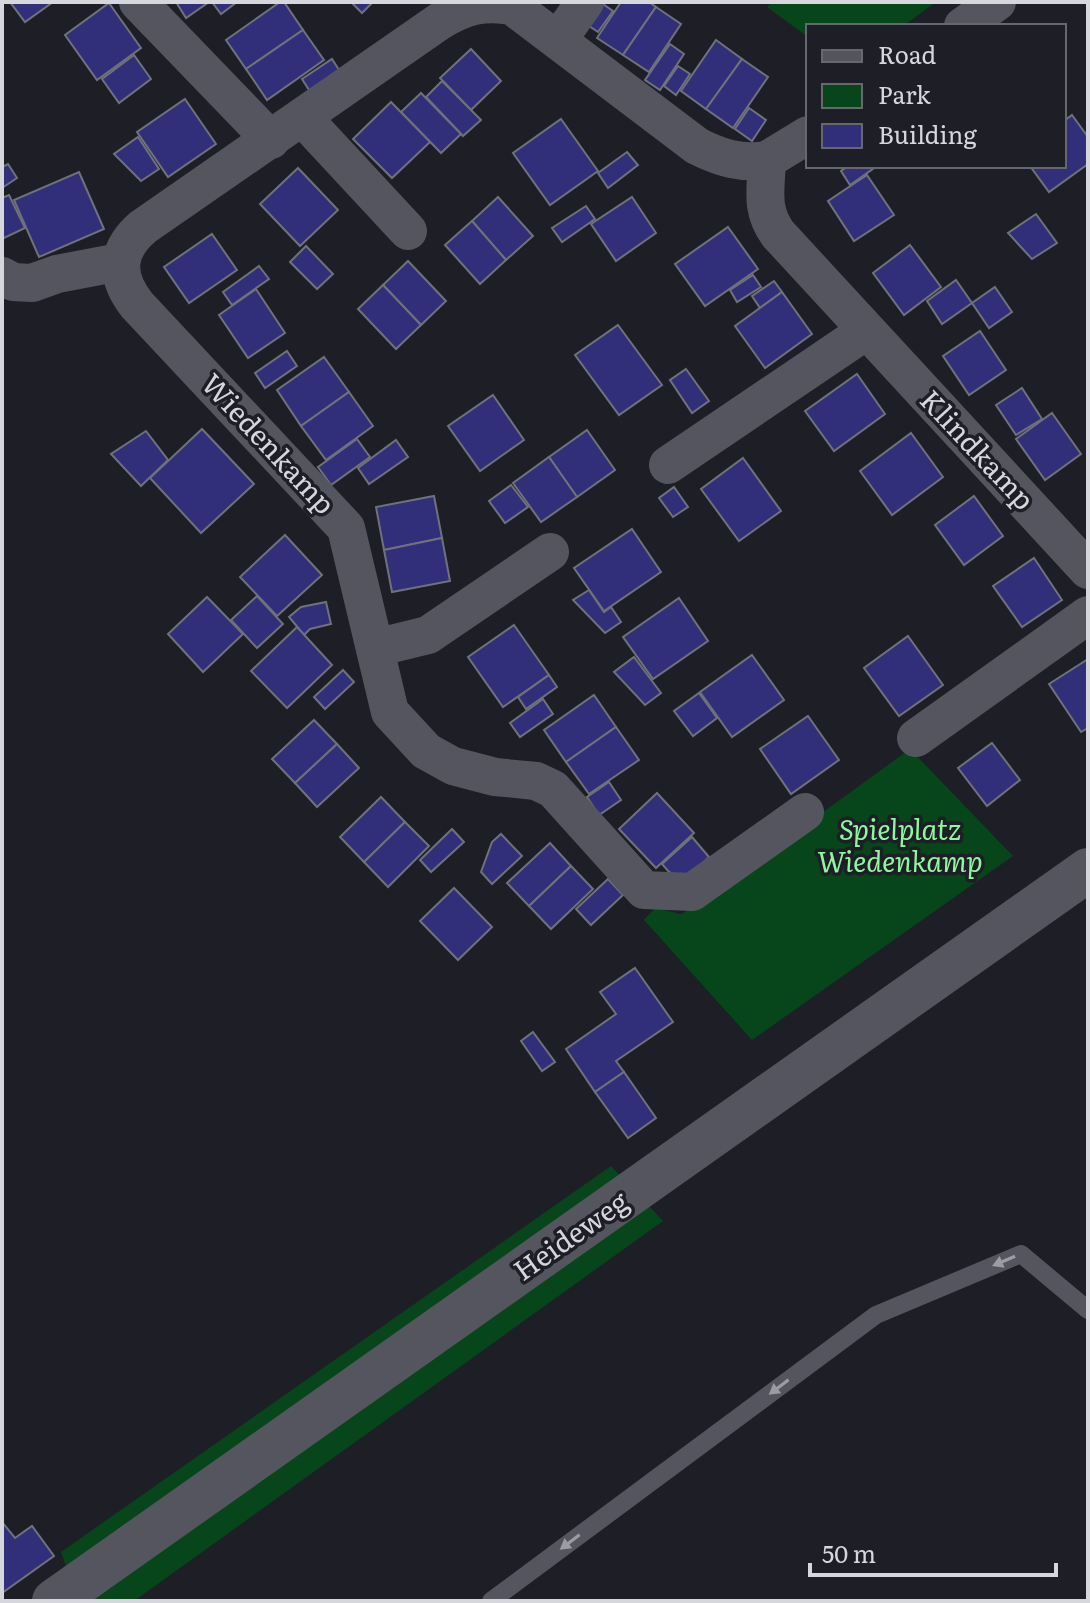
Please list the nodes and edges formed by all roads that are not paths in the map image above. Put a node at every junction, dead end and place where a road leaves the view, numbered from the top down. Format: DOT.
graph roads {
  1 [pos="138,2"];
  2 [pos="585,2"];
  3 [pos="997,2"];
  4 [pos="509,4"];
  5 [pos="966,24"];
  6 [pos="558,40"];
  7 [pos="303,118"];
  8 [pos="806,136"];
  9 [pos="271,140"];
  10 [pos="767,160"];
  11 [pos="408,231"];
  12 [pos="120,262"];
  13 [pos="2,276"];
  14 [pos="866,331"];
  15 [pos="668,465"];
  16 [pos="550,552"];
  17 [pos="1088,570"];
  18 [pos="1088,615"];
  19 [pos="375,648"];
  20 [pos="916,738"];
  21 [pos="805,812"];
  22 [pos="1088,870"];
  23 [pos="1088,1310"];
  24 [pos="54,1601"];
  25 [pos="491,1601"];
  1 -- 9 [label="street"];
  2 -- 6 [label="street"];
  3 -- 5 [label="street"];
  4 -- 6 [label="street"];
  4 -- 7 [label="street"];
  6 -- 10 [label="street"];
  7 -- 9 [label="street"];
  7 -- 11 [label="street"];
  8 -- 10 [label="street"];
  9 -- 12 [label="street"];
  10 -- 14 [label="street, Klindkamp"];
  12 -- 13 [label="street"];
  12 -- 19 [label="street, Wiedenkamp"];
  14 -- 15 [label="street"];
  14 -- 17 [label="street, Klindkamp"];
  16 -- 19 [label="street"];
  18 -- 20 [label="street"];
  19 -- 21 [label="street, Wiedenkamp"];
  22 -- 24 [label="main road, Heideweg"];
  23 -- 25 [label="lane, one-way"];
}
